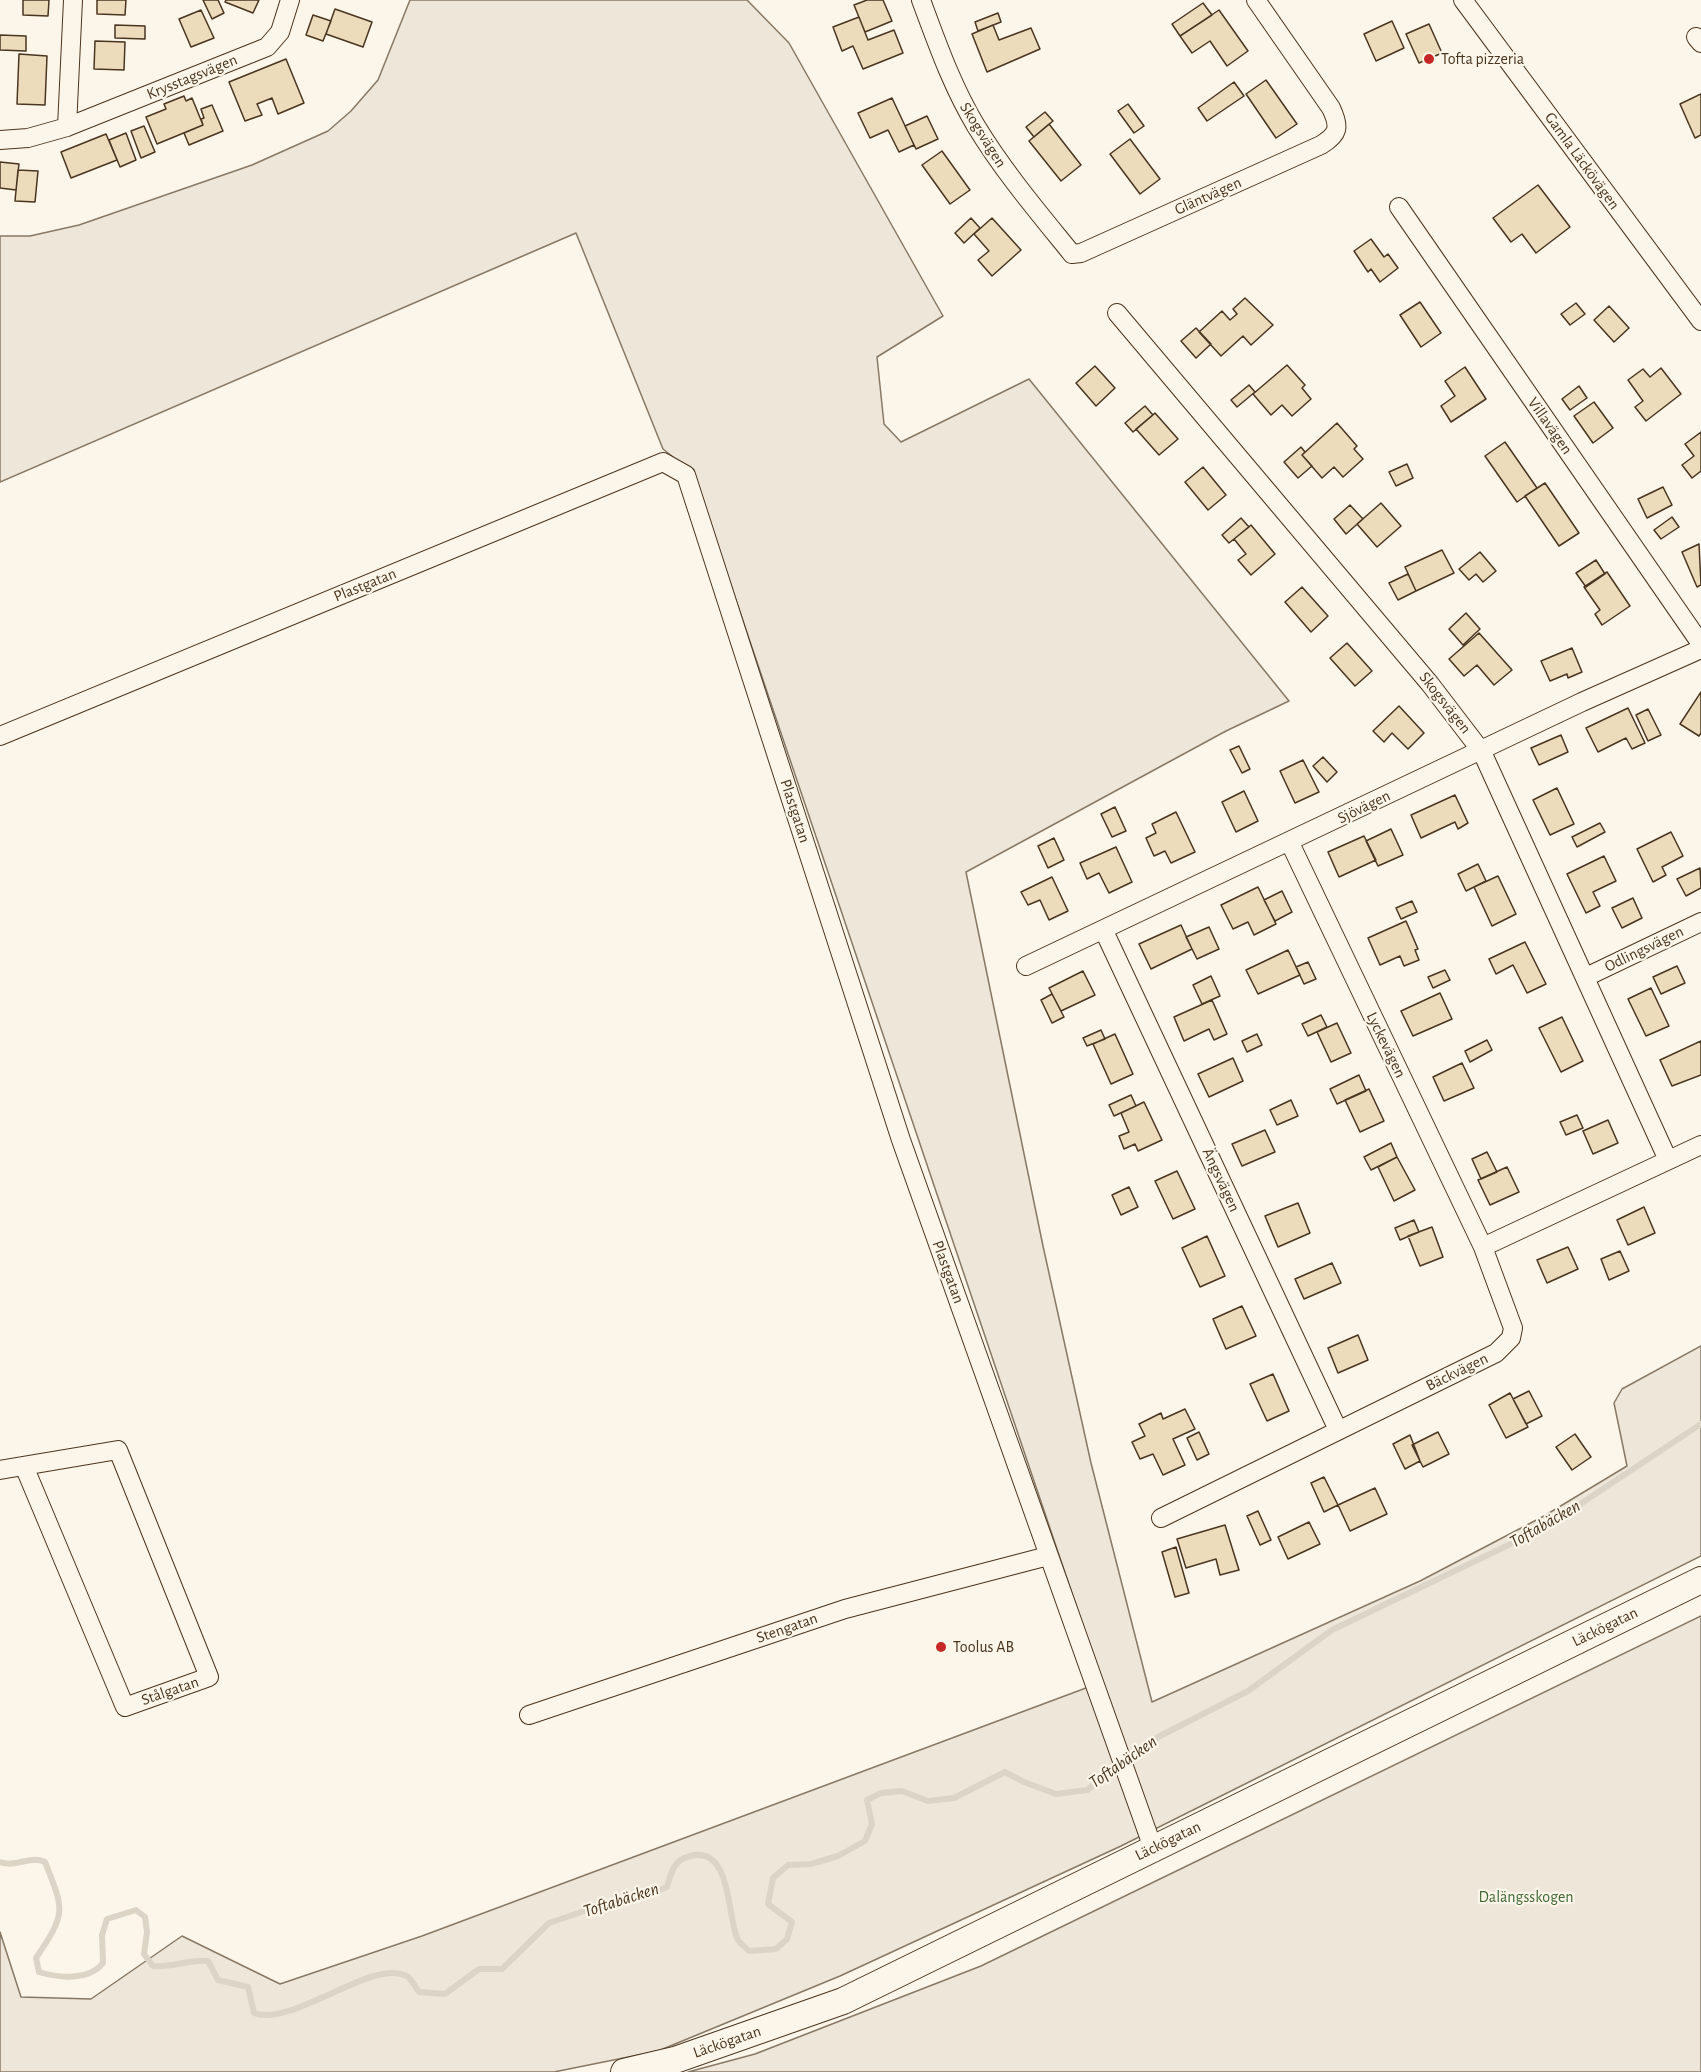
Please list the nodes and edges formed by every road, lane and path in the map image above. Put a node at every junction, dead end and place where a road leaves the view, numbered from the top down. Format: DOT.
graph roads {
  1 [pos="73,0"];
  2 [pos="290,0"];
  3 [pos="921,0"];
  4 [pos="1256,0"];
  5 [pos="1463,0"];
  6 [pos="67,127"];
  7 [pos="0,140"];
  8 [pos="1399,207"];
  9 [pos="1072,254"];
  10 [pos="1117,313"];
  11 [pos="1701,321"];
  12 [pos="1701,644"];
  13 [pos="1701,649"];
  14 [pos="0,736"];
  15 [pos="1482,752"];
  16 [pos="1290,843"];
  17 [pos="1701,922"];
  18 [pos="1104,931"];
  19 [pos="1026,966"];
  20 [pos="1586,977"];
  21 [pos="1701,1145"];
  22 [pos="1668,1160"];
  23 [pos="1483,1247"];
  24 [pos="1338,1430"];
  25 [pos="24,1466"];
  26 [pos="0,1470"];
  27 [pos="1161,1518"];
  28 [pos="1048,1556"];
  29 [pos="1701,1580"];
  30 [pos="529,1715"];
  31 [pos="1153,1848"];
  32 [pos="624,2072"];
  1 -- 6 [label="street"];
  2 -- 6 [label="street, Krysstagsvägen"];
  3 -- 9 [label="street, Skogsvägen"];
  4 -- 9 [label="street, Gläntvägen"];
  5 -- 11 [label="street, Gamla Läckövägen"];
  6 -- 7 [label="street, Krysstagsvägen"];
  8 -- 12 [label="street, Villavägen"];
  10 -- 15 [label="street, Skogsvägen"];
  13 -- 15 [label="street, Sjövägen"];
  14 -- 28 [label="street, Plastgatan"];
  15 -- 16 [label="street, Sjövägen"];
  15 -- 20 [label="street, Skogsvägen"];
  16 -- 18 [label="street, Sjövägen"];
  16 -- 23 [label="street, Lyckevägen"];
  17 -- 20 [label="street, Odlingsvägen"];
  18 -- 19 [label="street, Sjövägen"];
  18 -- 24 [label="street, Ängsvägen"];
  20 -- 22 [label="street, Skogsvägen"];
  21 -- 22 [label="street"];
  22 -- 23 [label="street"];
  23 -- 24 [label="street, Bäckvägen"];
  24 -- 27 [label="street, Bäckvägen"];
  25 -- 25 [label="street, Stålgatan"];
  25 -- 26 [label="street, Stålgatan"];
  28 -- 30 [label="street, Stengatan"];
  28 -- 31 [label="street, Plastgatan"];
  29 -- 31 [label="main road, Läckögatan"];
  31 -- 32 [label="main road, Läckögatan"];
}
